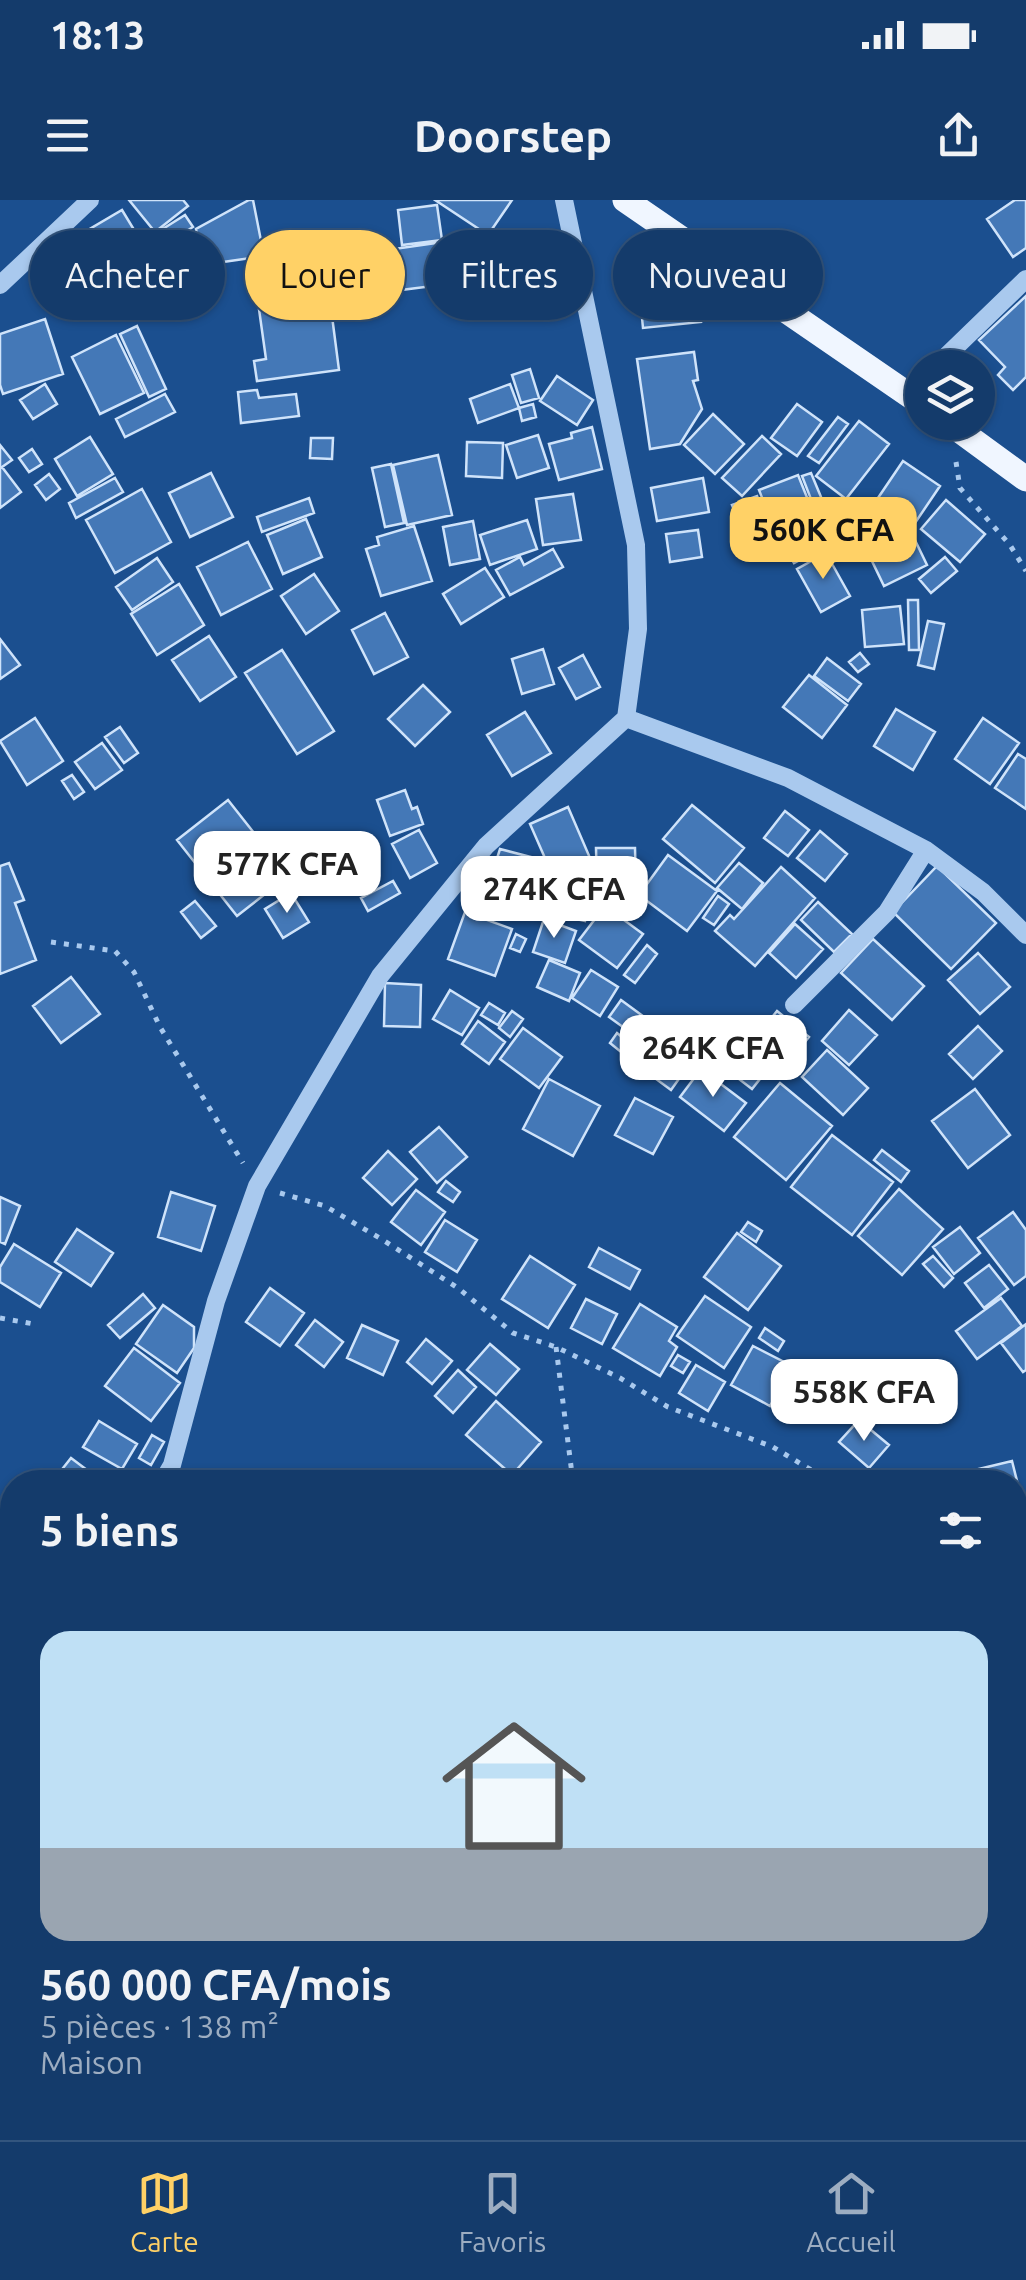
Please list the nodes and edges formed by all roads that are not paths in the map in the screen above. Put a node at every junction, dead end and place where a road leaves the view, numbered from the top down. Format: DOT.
graph roads {
  1 [pos="90,200"];
  2 [pos="564,200"];
  3 [pos="625,200"];
  4 [pos="1026,279"];
  5 [pos="0,285"];
  6 [pos="953,350"];
  7 [pos="905,384"];
  8 [pos="973,440"];
  9 [pos="1026,478"];
  10 [pos="626,718"];
  11 [pos="926,850"];
  12 [pos="1026,936"];
  13 [pos="794,1005"];
  14 [pos="169,1470"];
  1 -- 5 [label="street"];
  2 -- 10 [label="street"];
  3 -- 7 [label="main road"];
  4 -- 6 [label="street"];
  8 -- 9 [label="main road"];
  10 -- 11 [label="street"];
  10 -- 14 [label="street"];
  11 -- 12 [label="street"];
  11 -- 13 [label="street"];
}
